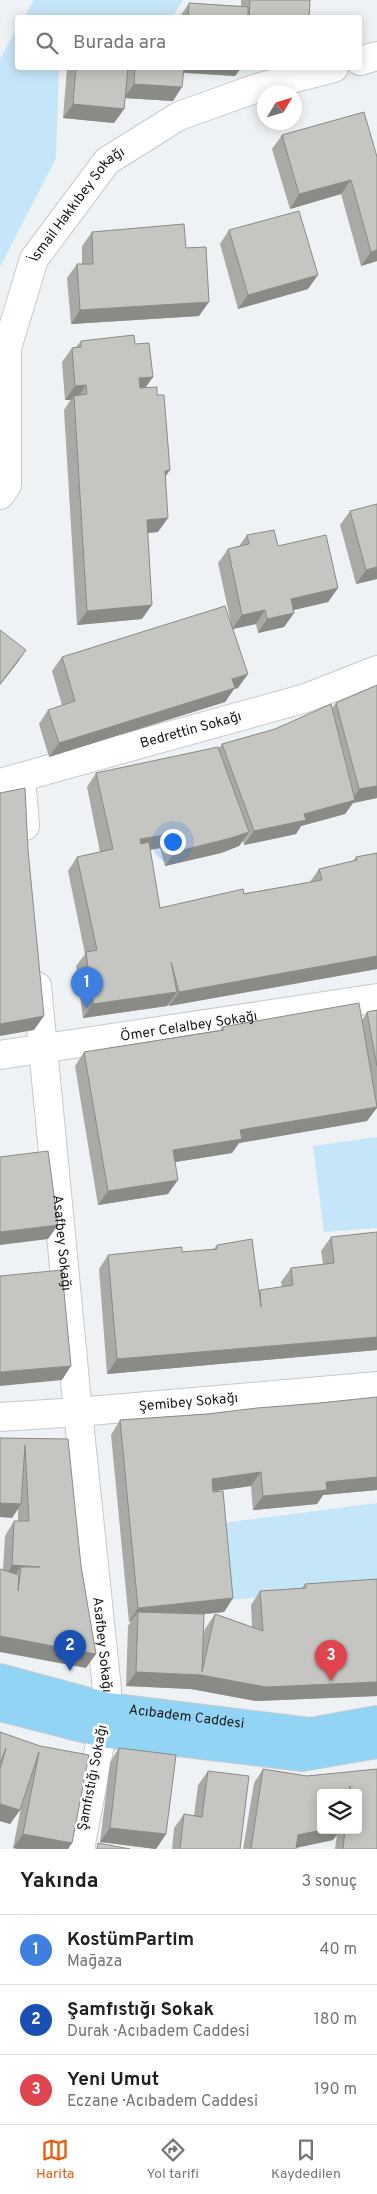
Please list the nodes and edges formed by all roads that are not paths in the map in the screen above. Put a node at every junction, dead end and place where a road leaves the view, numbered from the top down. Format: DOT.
graph roads {
  1 [pos="377,56"];
  2 [pos="362,60"];
  3 [pos="326,70"];
  4 [pos="4,490"];
  5 [pos="377,670"];
  6 [pos="11,780"];
  7 [pos="27,855"];
  8 [pos="35,962"];
  9 [pos="377,998"];
  10 [pos="42,1049"];
  11 [pos="0,1055"];
  12 [pos="377,1386"];
  13 [pos="78,1412"];
  14 [pos="0,1417"];
  15 [pos="0,1678"];
  16 [pos="0,1706"];
  17 [pos="104,1720"];
  18 [pos="377,1720"];
  19 [pos="377,1744"];
  20 [pos="80,1849"];
  1 -- 2 [label="street"];
  3 -- 4 [label="street, İsmail Hakkıbey Sokağı"];
  5 -- 6 [label="street, Bedrettin Sokağı"];
  6 -- 7 [label="street"];
  8 -- 10 [label="street, Asafbey Sokağı"];
  9 -- 10 [label="street, Ömer Celalbey Sokağı"];
  10 -- 11 [label="street, Ömer Celalbey Sokağı"];
  10 -- 13 [label="street, Asafbey Sokağı"];
  12 -- 13 [label="street, Şemibey Sokağı"];
  13 -- 14 [label="street, Şemibey Sokağı"];
  13 -- 17 [label="street, Asafbey Sokağı"];
  15 -- 17 [label="main road, Acıbadem Caddesi"];
  16 -- 17 [label="main road, Acıbadem Caddesi"];
  17 -- 18 [label="main road, Acıbadem Caddesi"];
  17 -- 19 [label="main road, Acıbadem Caddesi"];
  17 -- 20 [label="street, Şamfıstığı Sokağı"];
}
